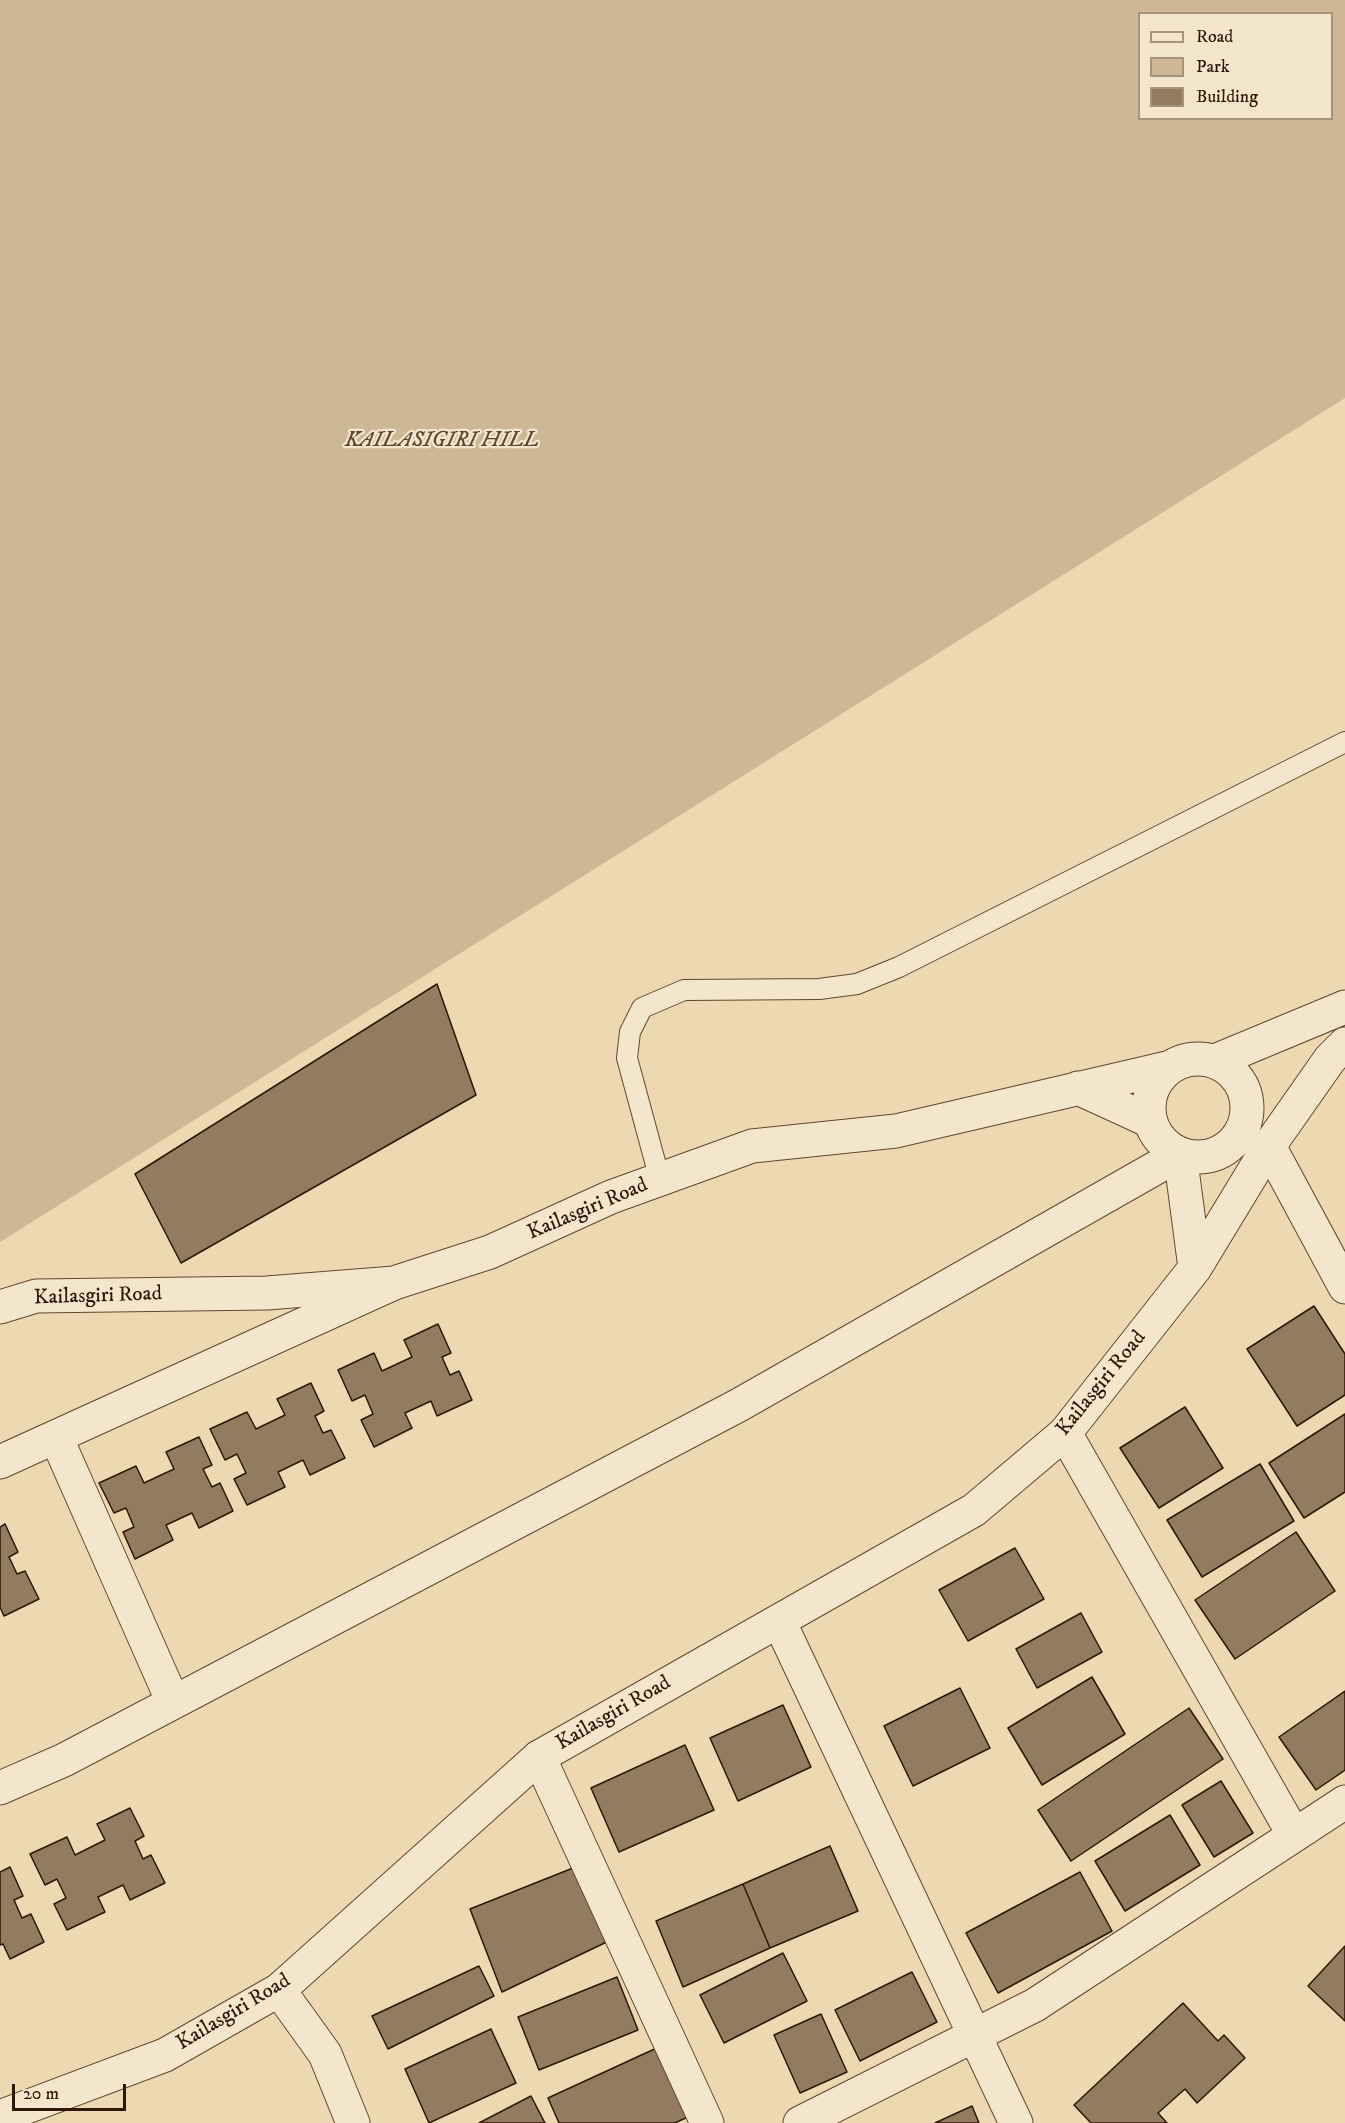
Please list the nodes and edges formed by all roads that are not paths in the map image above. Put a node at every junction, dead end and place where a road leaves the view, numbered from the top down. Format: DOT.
graph roads {
  1 [pos="1345,742"];
  2 [pos="1345,1007"];
  3 [pos="1345,1044"];
  4 [pos="1215,1061"];
  5 [pos="1171,1067"];
  6 [pos="1078,1088"];
  7 [pos="1150,1121"];
  8 [pos="1258,1135"];
  9 [pos="1180,1154"];
  10 [pos="660,1180"];
  11 [pos="1195,1268"];
  12 [pos="394,1283"];
  13 [pos="1345,1287"];
  14 [pos="0,1307"];
  15 [pos="1065,1433"];
  16 [pos="56,1437"];
  17 [pos="0,1462"];
  18 [pos="779,1621"];
  19 [pos="173,1702"];
  20 [pos="539,1757"];
  21 [pos="0,1788"];
  22 [pos="1345,1802"];
  23 [pos="1294,1835"];
  24 [pos="279,1990"];
  25 [pos="975,2035"];
  26 [pos="8,2118"];
  27 [pos="353,2123"];
  28 [pos="707,2123"];
  29 [pos="800,2123"];
  30 [pos="1016,2123"];
  1 -- 10 [label="lane"];
  2 -- 4 [label="street"];
  3 -- 8 [label="street"];
  4 -- 5 [label="street"];
  4 -- 8 [label="street"];
  5 -- 6 [label="street, Kailasgiri Road"];
  5 -- 7 [label="street"];
  6 -- 7 [label="street"];
  6 -- 10 [label="street, Kailasgiri Road"];
  7 -- 9 [label="street"];
  8 -- 9 [label="street"];
  8 -- 11 [label="street, Kailasgiri Road"];
  8 -- 13 [label="street"];
  9 -- 11 [label="street"];
  9 -- 19 [label="street"];
  10 -- 12 [label="street, Kailasgiri Road"];
  11 -- 15 [label="street, Kailasgiri Road"];
  12 -- 14 [label="street, Kailasgiri Road"];
  12 -- 16 [label="street"];
  15 -- 18 [label="street, Kailasgiri Road"];
  15 -- 23 [label="street"];
  16 -- 17 [label="street"];
  16 -- 19 [label="street"];
  18 -- 20 [label="street, Kailasgiri Road"];
  18 -- 25 [label="street"];
  19 -- 21 [label="street"];
  20 -- 24 [label="street, Kailasgiri Road"];
  20 -- 28 [label="street"];
  22 -- 23 [label="street"];
  23 -- 25 [label="street"];
  24 -- 26 [label="street, Kailasgiri Road"];
  24 -- 27 [label="street"];
  25 -- 29 [label="street"];
  25 -- 30 [label="street"];
}
